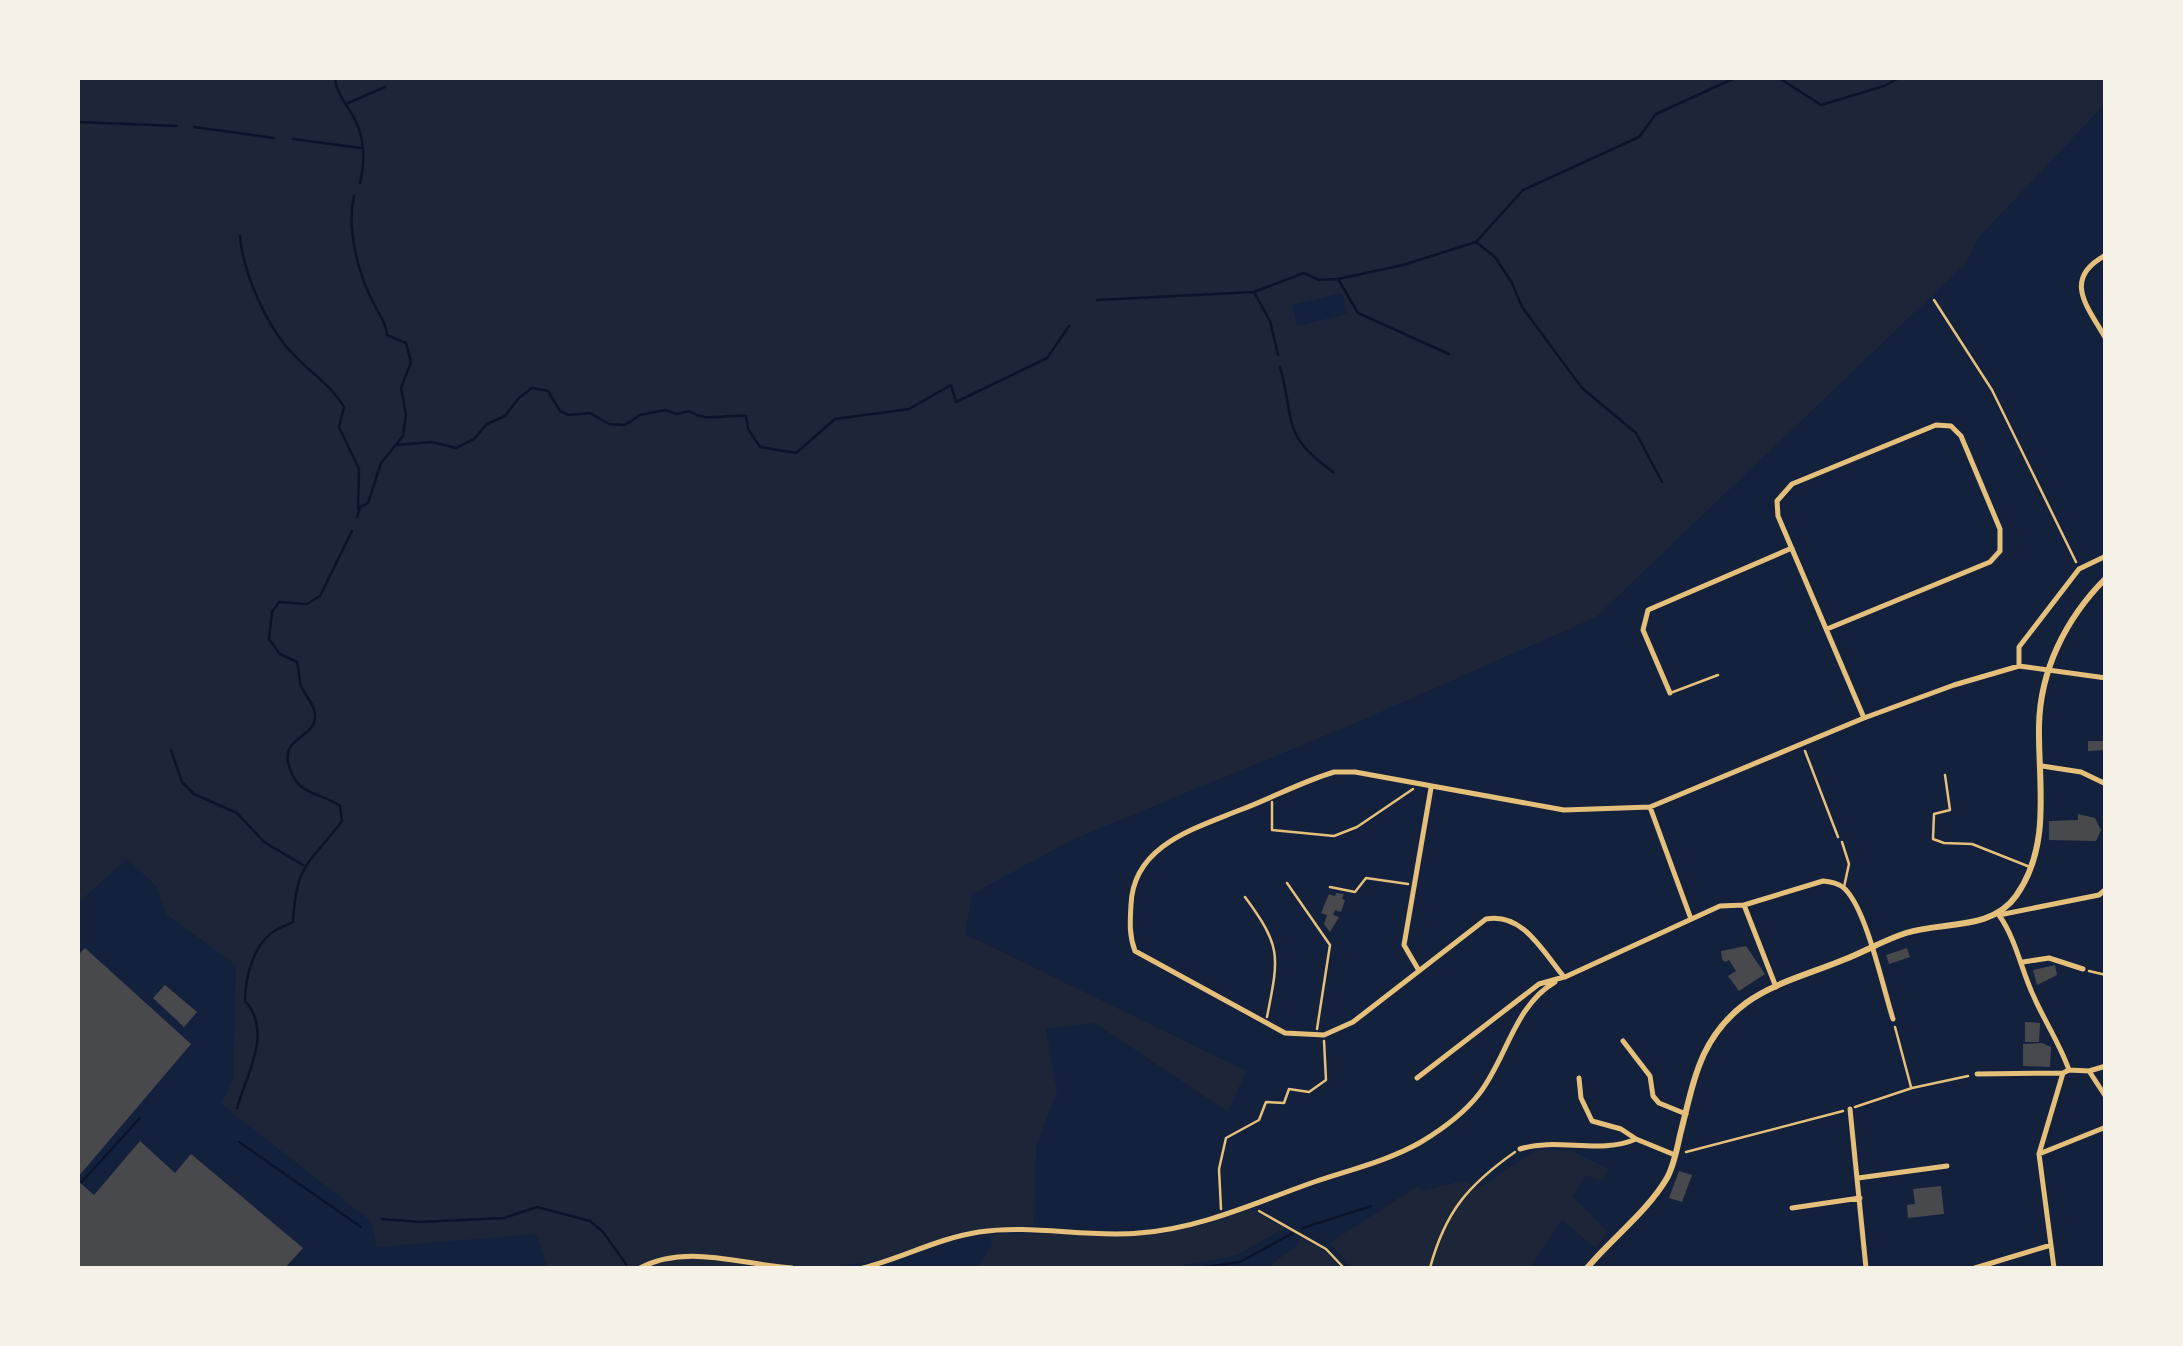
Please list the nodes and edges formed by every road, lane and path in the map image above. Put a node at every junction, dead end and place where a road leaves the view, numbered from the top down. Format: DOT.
graph roads {
  1 [pos="2106,256"];
  2 [pos="1934,300"];
  3 [pos="2106,340"];
  4 [pos="1792,548"];
  5 [pos="2106,556"];
  6 [pos="2079,568"];
  7 [pos="2106,578"];
  8 [pos="1827,629"];
  9 [pos="2019,666"];
  10 [pos="2047,672"];
  11 [pos="1718,675"];
  12 [pos="2106,678"];
  13 [pos="1670,694"];
  14 [pos="1864,718"];
  15 [pos="1802,742"];
  16 [pos="2042,766"];
  17 [pos="1945,775"];
  18 [pos="2106,784"];
  19 [pos="1420,786"];
  20 [pos="1431,788"];
  21 [pos="1272,796"];
  22 [pos="1650,807"];
  23 [pos="1842,842"];
  24 [pos="2031,868"];
  25 [pos="1286,883"];
  26 [pos="1414,885"];
  27 [pos="1330,887"];
  28 [pos="1844,888"];
  29 [pos="2106,889"];
  30 [pos="1244,897"];
  31 [pos="1744,906"];
  32 [pos="1999,915"];
  33 [pos="1691,919"];
  34 [pos="1872,948"];
  35 [pos="2022,962"];
  36 [pos="2082,969"];
  37 [pos="1418,970"];
  38 [pos="2106,975"];
  39 [pos="1564,977"];
  40 [pos="1776,987"];
  41 [pos="1892,1019"];
  42 [pos="1266,1023"];
  43 [pos="1320,1036"];
  44 [pos="1623,1041"];
  45 [pos="2106,1066"];
  46 [pos="2089,1071"];
  47 [pos="2066,1072"];
  48 [pos="1976,1074"];
  49 [pos="1417,1078"];
  50 [pos="1578,1078"];
  51 [pos="1912,1088"];
  52 [pos="2106,1097"];
  53 [pos="1850,1109"];
  54 [pos="1686,1114"];
  55 [pos="2106,1127"];
  56 [pos="1636,1139"];
  57 [pos="1520,1149"];
  58 [pos="2039,1154"];
  59 [pos="1675,1155"];
  60 [pos="1947,1166"];
  61 [pos="1858,1178"];
  62 [pos="1860,1198"];
  63 [pos="1249,1205"];
  64 [pos="1792,1208"];
  65 [pos="1221,1216"];
  66 [pos="2051,1244"];
  67 [pos="640,1268"];
  68 [pos="792,1268"];
  69 [pos="863,1268"];
  70 [pos="1344,1268"];
  71 [pos="1430,1268"];
  72 [pos="1586,1268"];
  73 [pos="1866,1268"];
  74 [pos="1976,1268"];
  75 [pos="2054,1268"];
  1 -- 3 [label="street"];
  2 -- 6 [label="path"];
  4 -- 8 [label="street"];
  4 -- 8 [label="street"];
  4 -- 13 [label="street"];
  5 -- 6 [label="street"];
  6 -- 9 [label="street"];
  7 -- 10 [label="main road"];
  8 -- 14 [label="street"];
  9 -- 10 [label="street"];
  9 -- 14 [label="street"];
  10 -- 12 [label="street"];
  10 -- 16 [label="main road"];
  11 -- 13 [label="lane"];
  14 -- 15 [label="street"];
  15 -- 22 [label="street"];
  15 -- 23 [label="path"];
  16 -- 18 [label="street"];
  16 -- 24 [label="main road"];
  17 -- 24 [label="lane"];
  19 -- 20 [label="street"];
  19 -- 21 [label="street"];
  19 -- 21 [label="path"];
  20 -- 22 [label="street"];
  20 -- 26 [label="street"];
  21 -- 42 [label="street"];
  22 -- 33 [label="street"];
  23 -- 28 [label="lane"];
  24 -- 32 [label="main road"];
  25 -- 43 [label="path"];
  26 -- 27 [label="path"];
  26 -- 37 [label="street"];
  28 -- 31 [label="street"];
  28 -- 34 [label="street"];
  29 -- 32 [label="street"];
  30 -- 42 [label="path"];
  31 -- 33 [label="street"];
  31 -- 40 [label="street"];
  32 -- 34 [label="main road"];
  32 -- 35 [label="street"];
  33 -- 39 [label="street"];
  34 -- 40 [label="main road"];
  34 -- 41 [label="street"];
  35 -- 36 [label="street"];
  35 -- 47 [label="street"];
  36 -- 38 [label="path"];
  37 -- 39 [label="street"];
  37 -- 43 [label="street"];
  39 -- 49 [label="street"];
  39 -- 63 [label="street"];
  40 -- 54 [label="main road"];
  41 -- 51 [label="path"];
  42 -- 43 [label="street"];
  43 -- 65 [label="path"];
  44 -- 54 [label="street"];
  45 -- 46 [label="street"];
  46 -- 47 [label="street"];
  46 -- 52 [label="street"];
  47 -- 48 [label="street"];
  47 -- 58 [label="street"];
  48 -- 51 [label="path"];
  50 -- 56 [label="street"];
  51 -- 53 [label="path"];
  53 -- 59 [label="path"];
  53 -- 61 [label="street"];
  54 -- 59 [label="main road"];
  55 -- 58 [label="street"];
  56 -- 57 [label="street"];
  56 -- 59 [label="street"];
  57 -- 71 [label="path"];
  58 -- 66 [label="street"];
  59 -- 72 [label="main road"];
  60 -- 61 [label="street"];
  61 -- 62 [label="street"];
  62 -- 64 [label="street"];
  62 -- 73 [label="street"];
  63 -- 65 [label="street"];
  63 -- 70 [label="path"];
  65 -- 69 [label="street"];
  66 -- 74 [label="street"];
  66 -- 75 [label="street"];
  67 -- 68 [label="street"];
}
